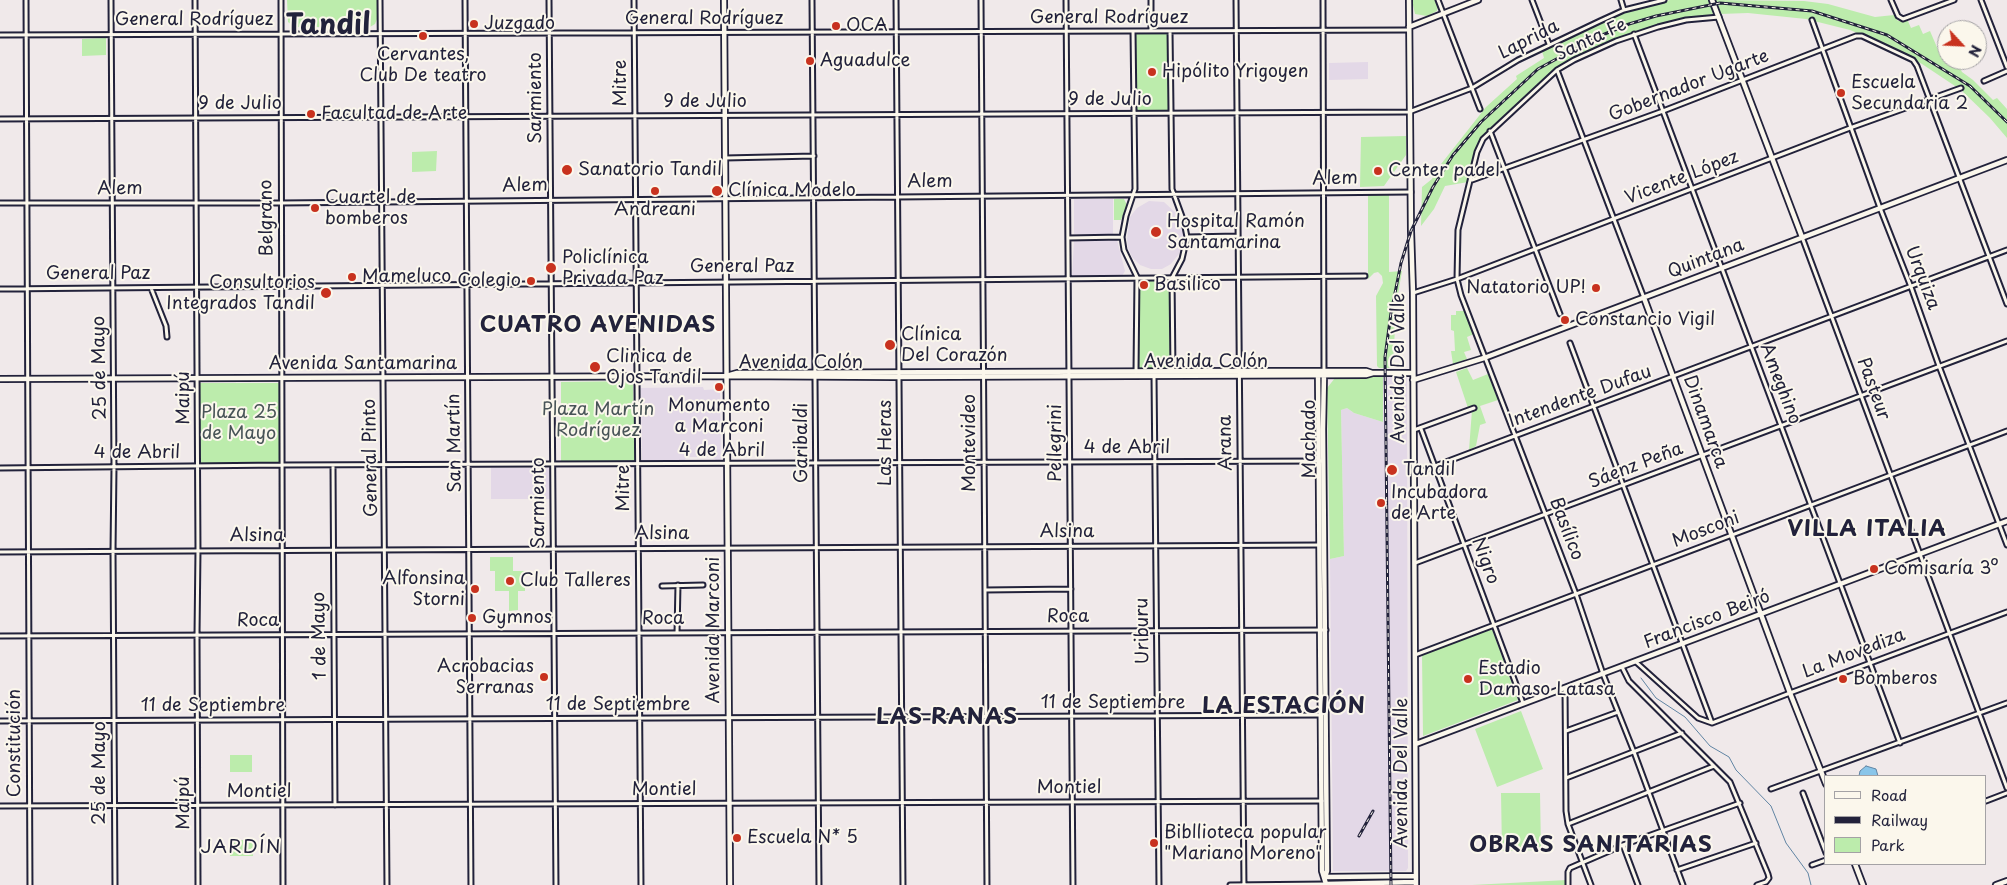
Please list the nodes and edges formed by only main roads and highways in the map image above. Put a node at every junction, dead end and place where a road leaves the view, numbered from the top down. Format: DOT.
graph roads {
  1 [pos="724,0"];
  2 [pos="1409,0"];
  3 [pos="1478,0"];
  4 [pos="1712,0"];
  5 [pos="1409,29"];
  6 [pos="2007,160"];
  7 [pos="1802,237"];
  8 [pos="1644,298"];
  9 [pos="1239,373"];
  10 [pos="1318,373"];
  11 [pos="1324,373"];
  12 [pos="1413,373"];
  13 [pos="1136,374"];
  14 [pos="727,376"];
  15 [pos="0,379"];
  16 [pos="1413,380"];
  17 [pos="1321,461"];
  18 [pos="2007,521"];
  19 [pos="1322,544"];
  20 [pos="1760,613"];
  21 [pos="1416,744"];
  22 [pos="1824,779"];
  23 [pos="1855,865"];
  24 [pos="1325,877"];
  25 [pos="1416,881"];
  26 [pos="2007,881"];
  27 [pos="1374,884"];
  28 [pos="730,885"];
  29 [pos="1326,885"];
  30 [pos="1863,885"];
  31 [pos="1996,885"];
  1 -- 14 [label="main road, Avenida Marconi"];
  2 -- 5 [label="main road, Avenida Del Valle"];
  3 -- 5 [label="main road"];
  4 -- 7 [label="main road, Pasteur"];
  5 -- 12 [label="main road, Avenida Del Valle"];
  6 -- 7 [label="main road, Quintana"];
  7 -- 8 [label="main road, Quintana"];
  8 -- 16 [label="main road, Quintana"];
  8 -- 20 [label="main road, Dinamarca"];
  9 -- 10 [label="main road, Avenida Colón"];
  9 -- 13 [label="main road, Avenida Colón"];
  9 -- 13 [label="main road, Avenida Colón"];
  10 -- 11 [label="main road, Avenida Colón"];
  10 -- 17 [label="main road, Machado"];
  11 -- 12 [label="main road, Avenida Colón"];
  11 -- 17 [label="main road, Machado"];
  12 -- 16 [label="main road, Avenida Del Valle"];
  13 -- 14 [label="main road, Avenida Colón"];
  14 -- 15 [label="main road, Avenida Santamarina"];
  14 -- 28 [label="main road, Avenida Marconi"];
  16 -- 21 [label="main road, Avenida Del Valle"];
  17 -- 19 [label="main road, Machado"];
  18 -- 20 [label="main road, Francisco Beiró"];
  19 -- 24 [label="main road, Machado"];
  19 -- 24 [label="main road, Machado"];
  20 -- 21 [label="main road, Francisco Beiró"];
  20 -- 22 [label="main road, Dinamarca"];
  21 -- 25 [label="main road, Avenida Del Valle"];
  23 -- 30 [label="main road"];
  24 -- 25 [label="main road"];
  24 -- 29 [label="main road, Machado"];
  25 -- 27 [label="main road"];
  26 -- 31 [label="main road"];
  27 -- 29 [label="main road"];
}
